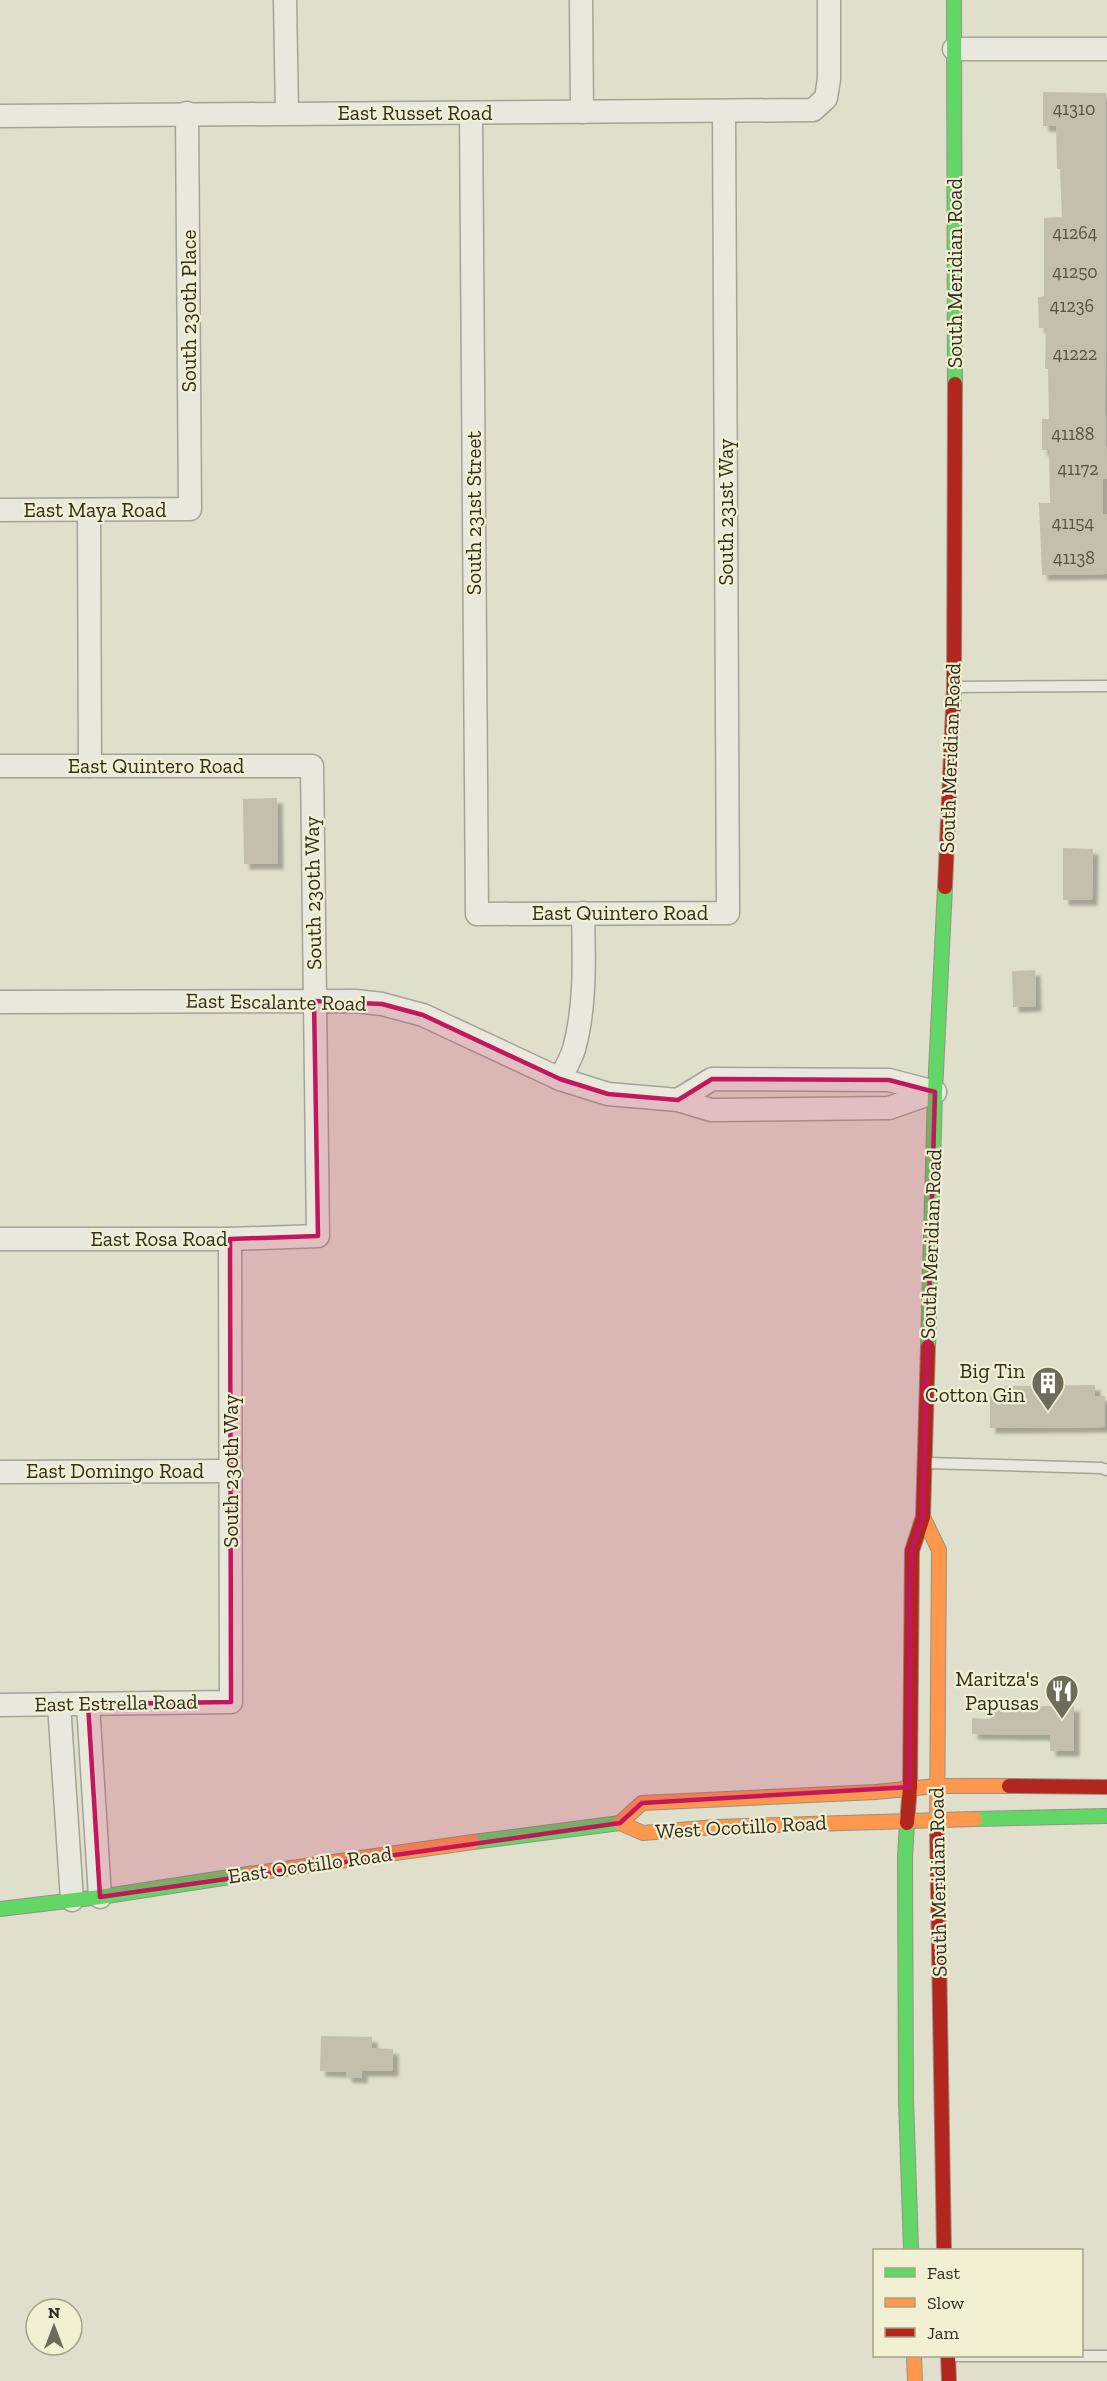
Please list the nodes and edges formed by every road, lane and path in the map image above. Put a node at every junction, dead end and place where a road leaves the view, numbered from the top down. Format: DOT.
graph roads {
  1 [pos="285,0"];
  2 [pos="581,0"];
  3 [pos="829,0"];
  4 [pos="954,0"];
  5 [pos="954,49"];
  6 [pos="1107,49"];
  7 [pos="582,112"];
  8 [pos="724,112"];
  9 [pos="187,113"];
  10 [pos="287,113"];
  11 [pos="471,113"];
  12 [pos="0,116"];
  13 [pos="190,509"];
  14 [pos="0,510"];
  15 [pos="89,510"];
  16 [pos="1107,686"];
  17 [pos="954,687"];
  18 [pos="0,766"];
  19 [pos="90,766"];
  20 [pos="312,766"];
  21 [pos="728,913"];
  22 [pos="477,914"];
  23 [pos="583,914"];
  24 [pos="314,1001"];
  25 [pos="0,1002"];
  26 [pos="561,1079"];
  27 [pos="935,1092"];
  28 [pos="678,1100"];
  29 [pos="318,1236"];
  30 [pos="0,1239"];
  31 [pos="230,1239"];
  32 [pos="924,1463"];
  33 [pos="1107,1470"];
  34 [pos="231,1471"];
  35 [pos="0,1472"];
  36 [pos="923,1516"];
  37 [pos="231,1702"];
  38 [pos="59,1704"];
  39 [pos="88,1704"];
  40 [pos="0,1705"];
  41 [pos="936,1786"];
  42 [pos="910,1787"];
  43 [pos="1107,1787"];
  44 [pos="1107,1816"];
  45 [pos="907,1819"];
  46 [pos="937,1820"];
  47 [pos="620,1823"];
  48 [pos="99,1897"];
  49 [pos="72,1900"];
  50 [pos="0,1909"];
  51 [pos="911,2249"];
  52 [pos="944,2249"];
  53 [pos="1083,2356"];
  54 [pos="1107,2356"];
  55 [pos="914,2357"];
  56 [pos="948,2357"];
  57 [pos="915,2381"];
  58 [pos="950,2381"];
  1 -- 10 [label="street"];
  2 -- 7 [label="street"];
  3 -- 8 [label="street, East Russet Road"];
  4 -- 5 [label="street, South Meridian Road"];
  5 -- 6 [label="street"];
  5 -- 17 [label="street, South Meridian Road"];
  7 -- 8 [label="street, East Russet Road"];
  7 -- 11 [label="street, East Russet Road"];
  8 -- 21 [label="street, South 231st Way"];
  9 -- 10 [label="street, East Russet Road"];
  9 -- 12 [label="street, East Russet Road"];
  9 -- 13 [label="street, South 230th Place"];
  10 -- 11 [label="street, East Russet Road"];
  11 -- 22 [label="street, South 231st Street"];
  13 -- 15 [label="street, East Maya Road"];
  14 -- 15 [label="street, East Maya Road"];
  15 -- 19 [label="street"];
  16 -- 17 [label="lane"];
  17 -- 27 [label="street, South Meridian Road"];
  18 -- 19 [label="street, East Quintero Road"];
  19 -- 20 [label="street, East Quintero Road"];
  20 -- 24 [label="street, South 230th Way"];
  21 -- 23 [label="street, East Quintero Road"];
  22 -- 23 [label="street, East Quintero Road"];
  23 -- 26 [label="street"];
  24 -- 25 [label="street, East Escalante Road"];
  24 -- 26 [label="street, East Escalante Road"];
  24 -- 29 [label="street, South 230th Way"];
  26 -- 28 [label="street, East Escalante Road"];
  27 -- 28 [label="street, East Escalante Road"];
  27 -- 28 [label="street"];
  27 -- 32 [label="street, South Meridian Road"];
  29 -- 31 [label="street, East Rosa Road"];
  30 -- 31 [label="street, East Rosa Road"];
  31 -- 34 [label="street, South 230th Way"];
  32 -- 33 [label="lane"];
  32 -- 36 [label="street, South Meridian Road"];
  34 -- 35 [label="street, East Domingo Road"];
  34 -- 37 [label="street, South 230th Way"];
  36 -- 41 [label="street, South Meridian Road"];
  36 -- 42 [label="street, South Meridian Road"];
  37 -- 39 [label="street, East Estrella Road"];
  38 -- 39 [label="street, East Estrella Road"];
  38 -- 40 [label="street, East Estrella Road"];
  38 -- 49 [label="street"];
  39 -- 48 [label="street"];
  41 -- 42 [label="street, West Ocotillo Road"];
  41 -- 43 [label="street, West Ocotillo Road"];
  41 -- 46 [label="street, South Meridian Road"];
  42 -- 45 [label="street, South Meridian Road"];
  42 -- 47 [label="street, West Ocotillo Road"];
  44 -- 46 [label="street, West Ocotillo Road"];
  45 -- 46 [label="street, West Ocotillo Road"];
  45 -- 47 [label="street, West Ocotillo Road"];
  45 -- 51 [label="street, South Meridian Road"];
  46 -- 52 [label="street, South Meridian Road"];
  47 -- 48 [label="street, East Ocotillo Road"];
  48 -- 49 [label="street, East Ocotillo Road"];
  49 -- 50 [label="street, East Ocotillo Road"];
  53 -- 54 [label="lane"];
  55 -- 57 [label="street"];
  56 -- 58 [label="street"];
}
